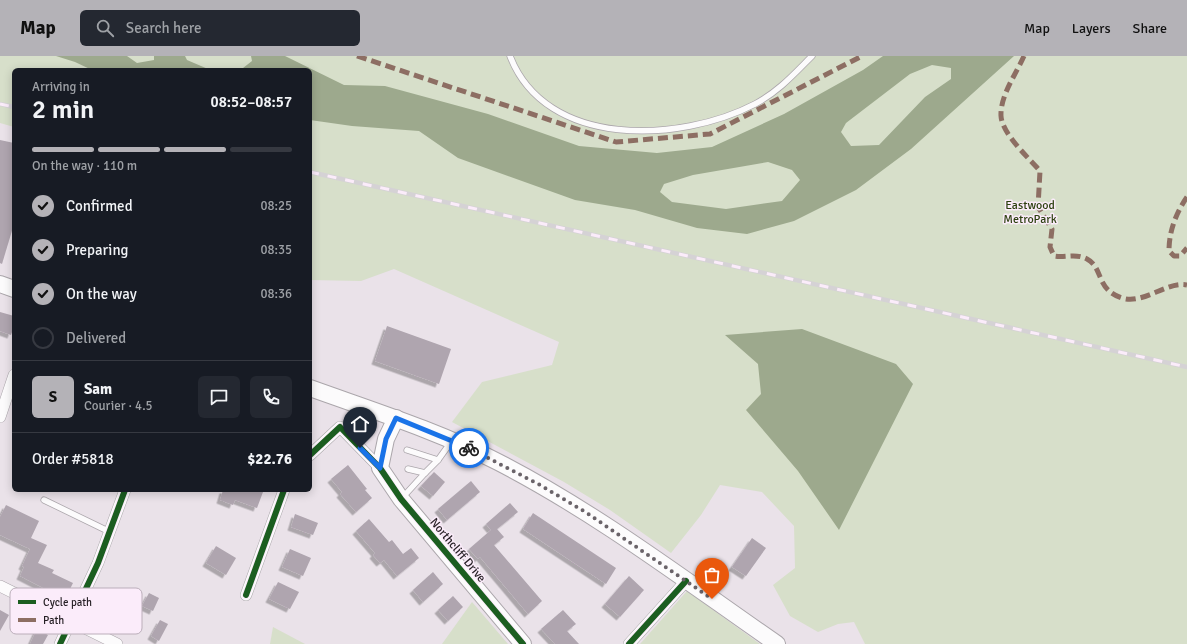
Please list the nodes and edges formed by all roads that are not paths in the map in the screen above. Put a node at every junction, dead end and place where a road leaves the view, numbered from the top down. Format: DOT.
graph roads {
  1 [pos="510,56"];
  2 [pos="803,56"];
  3 [pos="812,56"];
  4 [pos="808,61"];
  5 [pos="0,284"];
  6 [pos="12,288"];
  7 [pos="12,381"];
  8 [pos="312,389"];
  9 [pos="0,417"];
  10 [pos="396,418"];
  11 [pos="452,440"];
  12 [pos="407,450"];
  13 [pos="312,453"];
  14 [pos="438,460"];
  15 [pos="380,468"];
  16 [pos="408,469"];
  17 [pos="425,472"];
  18 [pos="124,492"];
  19 [pos="283,492"];
  20 [pos="401,499"];
  21 [pos="44,500"];
  22 [pos="110,532"];
  23 [pos="686,581"];
  24 [pos="0,586"];
  25 [pos="86,588"];
  26 [pos="10,591"];
  27 [pos="246,595"];
  28 [pos="65,634"];
  29 [pos="97,634"];
  30 [pos="60,644"];
  31 [pos="117,644"];
  32 [pos="523,644"];
  33 [pos="629,644"];
  34 [pos="777,644"];
  1 -- 4 [label="lane"];
  2 -- 4 [label="lane"];
  3 -- 4 [label="lane"];
  5 -- 6 [label="main road"];
  7 -- 9 [label="street"];
  8 -- 10 [label="main road"];
  10 -- 11 [label="main road"];
  10 -- 15 [label="main road"];
  11 -- 14 [label="lane"];
  11 -- 23 [label="main road"];
  12 -- 14 [label="lane"];
  13 -- 15 [label="street"];
  14 -- 17 [label="lane"];
  15 -- 20 [label="main road, Northcliff Drive"];
  16 -- 17 [label="lane"];
  17 -- 20 [label="lane"];
  18 -- 22 [label="street"];
  19 -- 27 [label="street"];
  20 -- 32 [label="main road, Northcliff Drive"];
  21 -- 22 [label="lane"];
  22 -- 25 [label="street"];
  23 -- 33 [label="street"];
  23 -- 34 [label="main road"];
  24 -- 26 [label="street"];
  28 -- 30 [label="street"];
  29 -- 31 [label="street"];
}
